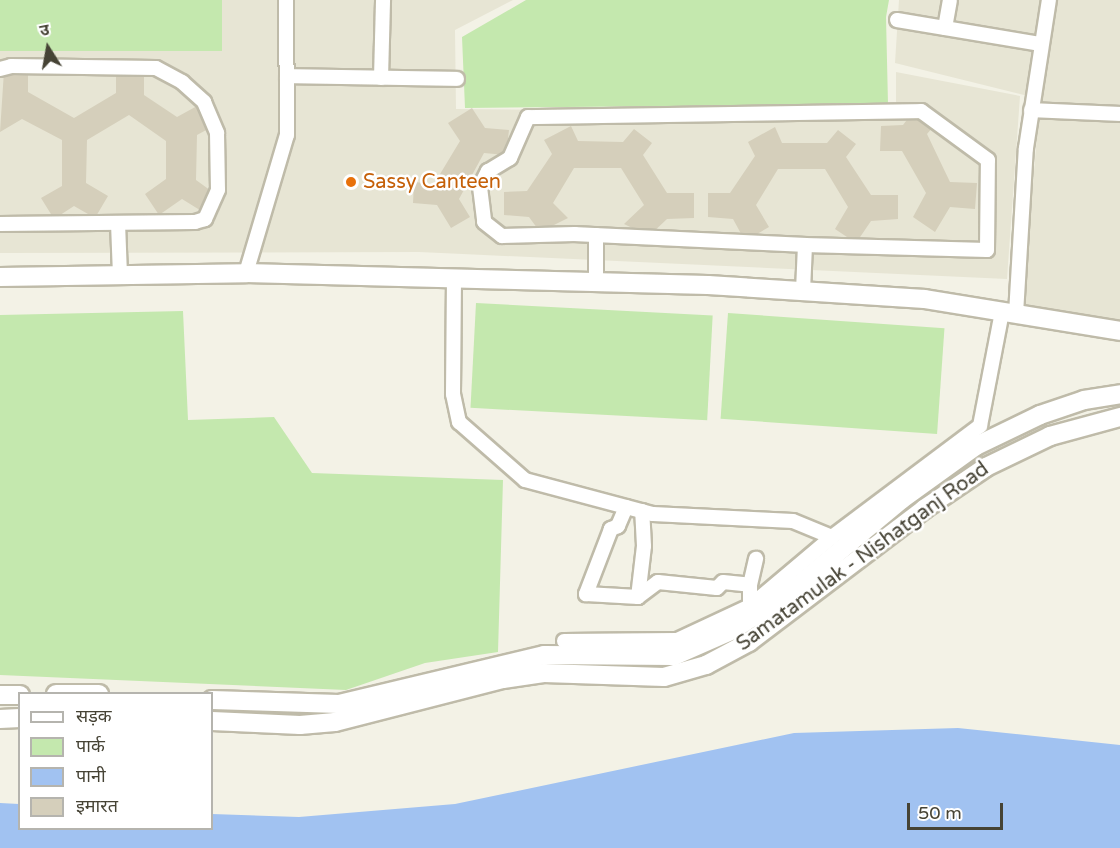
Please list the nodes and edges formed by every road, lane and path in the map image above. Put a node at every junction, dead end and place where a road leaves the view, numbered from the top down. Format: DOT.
graph roads {
  1 [pos="286,0"];
  2 [pos="383,0"];
  3 [pos="950,0"];
  4 [pos="1049,0"];
  5 [pos="897,20"];
  6 [pos="945,28"];
  7 [pos="1041,44"];
  8 [pos="0,69"];
  9 [pos="287,76"];
  10 [pos="381,78"];
  11 [pos="457,80"];
  12 [pos="1031,110"];
  13 [pos="1120,114"];
  14 [pos="118,223"];
  15 [pos="0,224"];
  16 [pos="596,235"];
  17 [pos="805,245"];
  18 [pos="246,273"];
  19 [pos="120,276"];
  20 [pos="0,277"];
  21 [pos="454,278"];
  22 [pos="596,281"];
  23 [pos="803,291"];
  24 [pos="1009,313"];
  25 [pos="1120,331"];
  26 [pos="1120,394"];
  27 [pos="1120,417"];
  28 [pos="626,507"];
  29 [pos="642,511"];
  30 [pos="832,537"];
  31 [pos="756,558"];
  32 [pos="750,585"];
  33 [pos="638,597"];
  34 [pos="750,606"];
  35 [pos="564,641"];
  36 [pos="213,700"];
  37 [pos="213,721"];
  1 -- 9 [label="street"];
  2 -- 10 [label="street"];
  3 -- 6 [label="street"];
  4 -- 7 [label="street"];
  5 -- 6 [label="street"];
  6 -- 7 [label="street"];
  7 -- 12 [label="street"];
  8 -- 14 [label="street"];
  9 -- 10 [label="street"];
  9 -- 18 [label="street"];
  10 -- 11 [label="street"];
  12 -- 13 [label="street"];
  12 -- 24 [label="street"];
  14 -- 15 [label="street"];
  14 -- 19 [label="street"];
  16 -- 17 [label="street"];
  16 -- 17 [label="street"];
  16 -- 22 [label="street"];
  17 -- 23 [label="street"];
  18 -- 19 [label="street"];
  18 -- 21 [label="street"];
  19 -- 20 [label="street"];
  21 -- 22 [label="street"];
  21 -- 28 [label="street"];
  22 -- 23 [label="street"];
  23 -- 24 [label="street"];
  24 -- 25 [label="street"];
  24 -- 30 [label="street"];
  26 -- 36 [label="street, Samatamulak - Nishatganj Road"];
  27 -- 37 [label="street, Samatamulak - Nishatganj Road"];
  28 -- 29 [label="street"];
  28 -- 33 [label="street"];
  29 -- 30 [label="street"];
  29 -- 33 [label="street"];
  30 -- 34 [label="street"];
  31 -- 32 [label="street"];
  32 -- 33 [label="street"];
  32 -- 34 [label="street"];
  34 -- 35 [label="street"];
}
